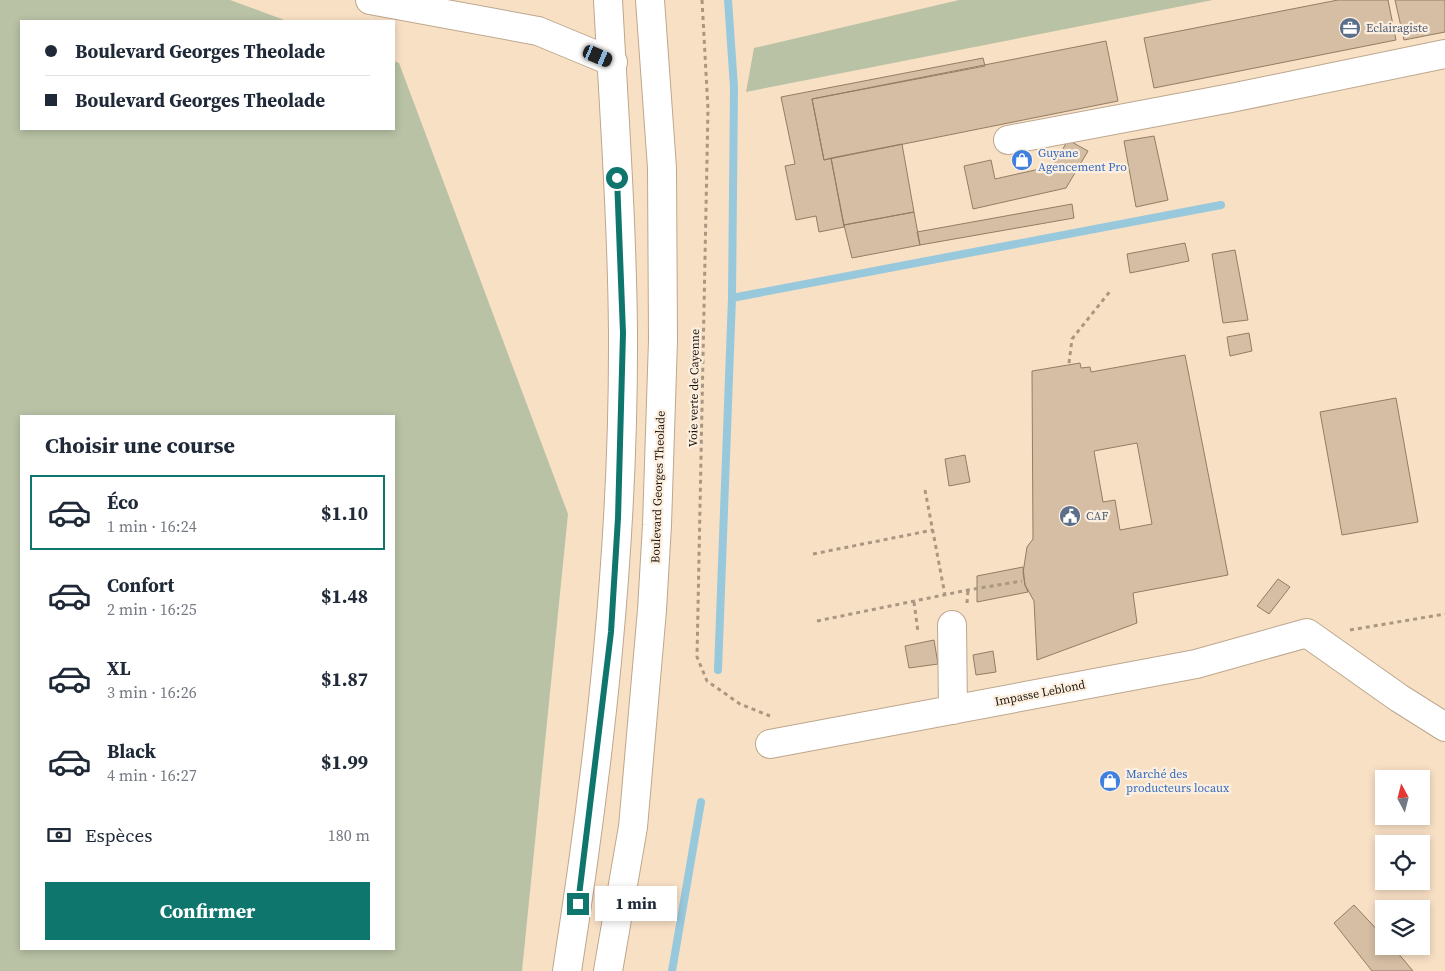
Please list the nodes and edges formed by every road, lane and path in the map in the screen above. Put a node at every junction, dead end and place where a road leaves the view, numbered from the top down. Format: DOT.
graph roads {
  1 [pos="370,0"];
  2 [pos="702,0"];
  3 [pos="608,5"];
  4 [pos="651,5"];
  5 [pos="1445,54"];
  6 [pos="613,62"];
  7 [pos="1008,140"];
  8 [pos="1112,290"];
  9 [pos="1069,363"];
  10 [pos="925,490"];
  11 [pos="933,530"];
  12 [pos="813,554"];
  13 [pos="1022,581"];
  14 [pos="945,596"];
  15 [pos="914,602"];
  16 [pos="1445,614"];
  17 [pos="817,621"];
  18 [pos="952,625"];
  19 [pos="918,632"];
  20 [pos="1341,632"];
  21 [pos="953,710"];
  22 [pos="1445,727"];
  23 [pos="773,732"];
  24 [pos="567,971"];
  25 [pos="608,971"];
  1 -- 6 [label="main road"];
  2 -- 23 [label="path, Voie verte de Cayenne"];
  3 -- 6 [label="main road"];
  4 -- 25 [label="main road, Boulevard Georges Theolade"];
  5 -- 7 [label="main road"];
  6 -- 24 [label="main road"];
  8 -- 9 [label="path"];
  10 -- 11 [label="path"];
  11 -- 12 [label="path"];
  11 -- 14 [label="path"];
  13 -- 14 [label="path"];
  14 -- 15 [label="path"];
  15 -- 17 [label="path"];
  15 -- 19 [label="path"];
  16 -- 20 [label="path"];
  18 -- 21 [label="main road"];
  21 -- 22 [label="main road, Impasse Leblond"];
  21 -- 23 [label="main road, Impasse Leblond"];
}
